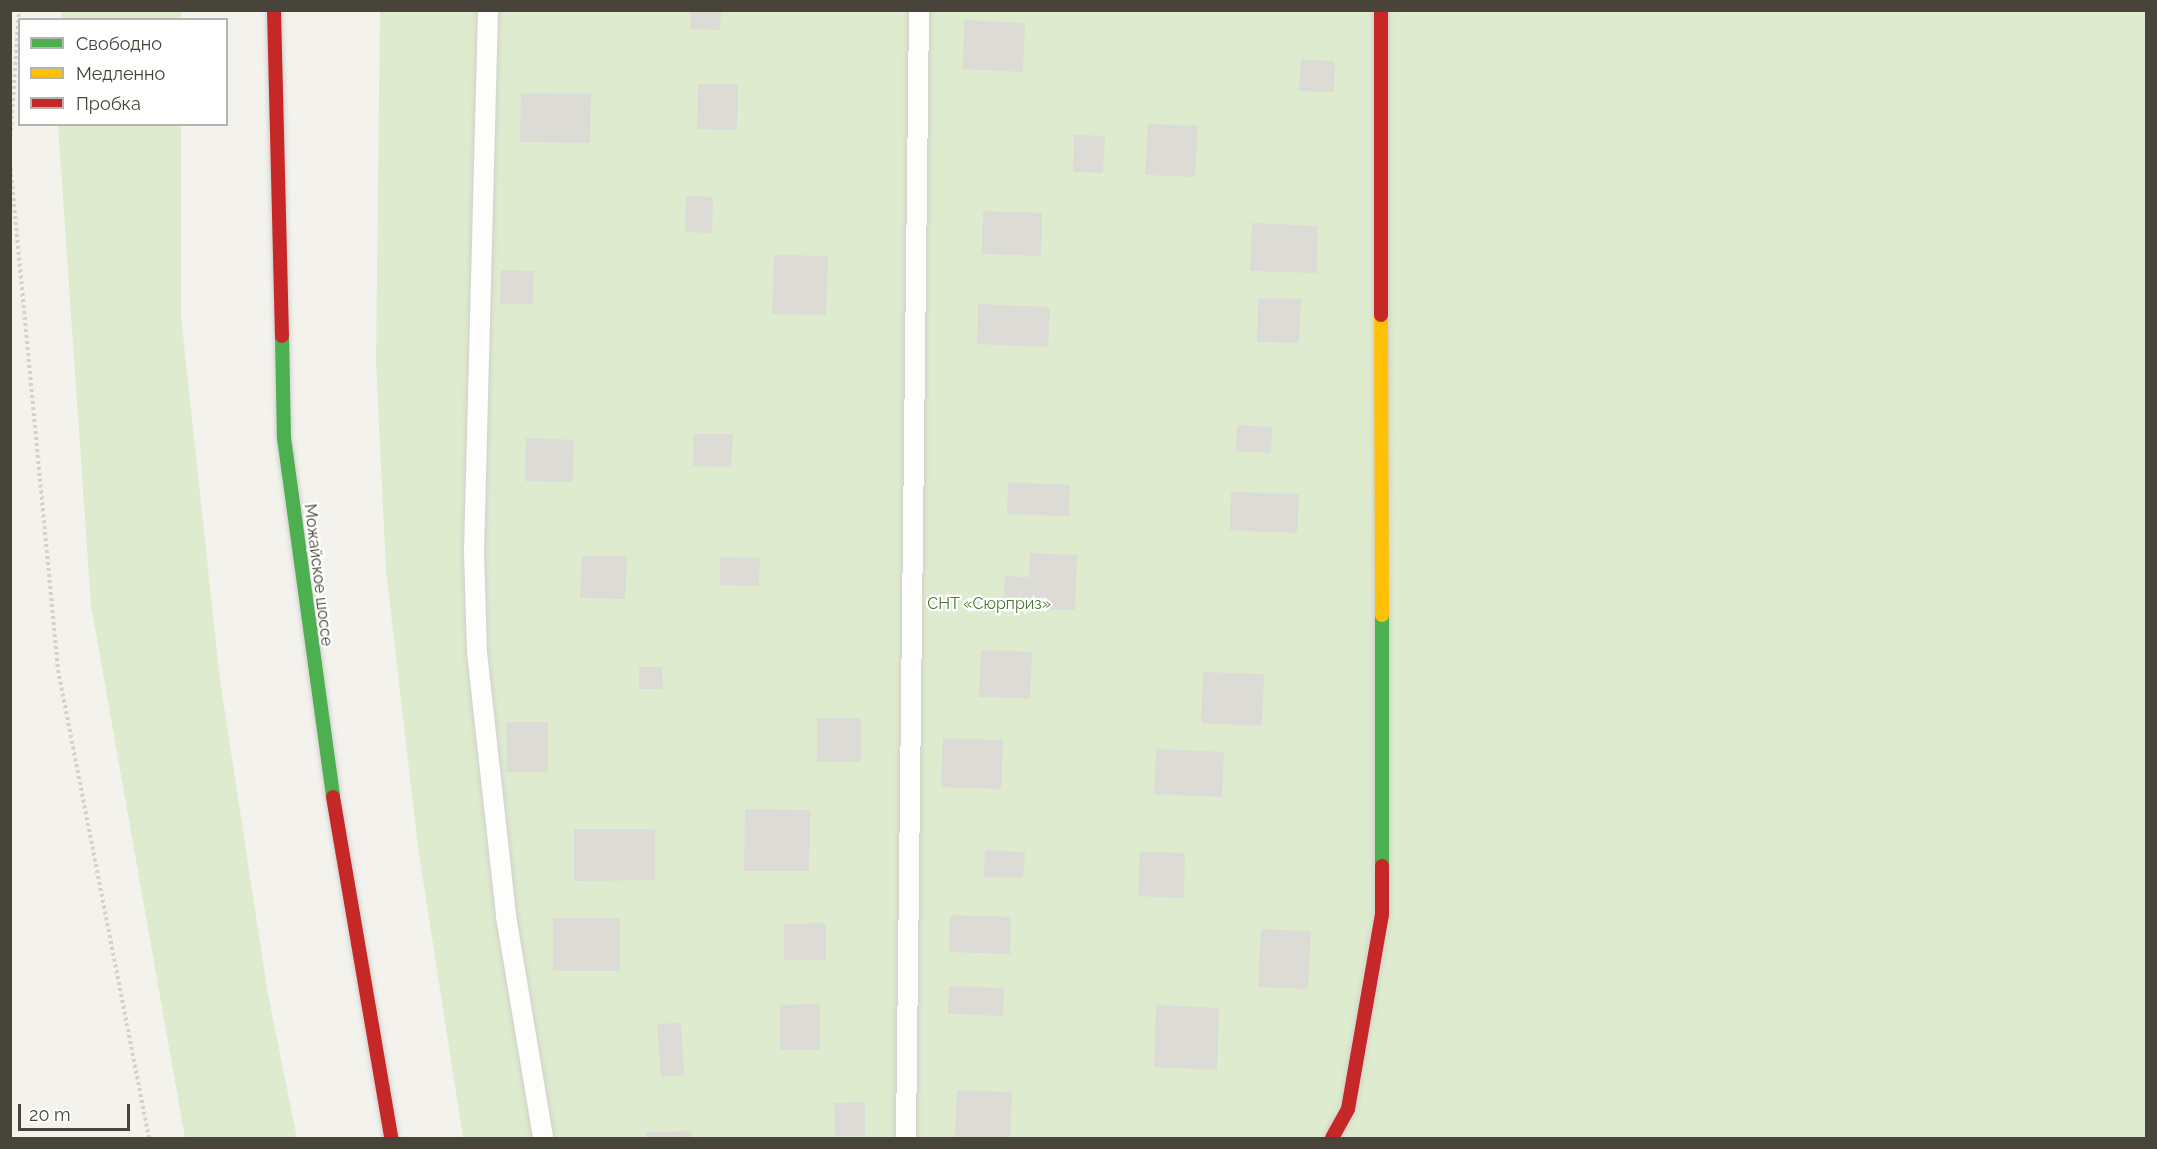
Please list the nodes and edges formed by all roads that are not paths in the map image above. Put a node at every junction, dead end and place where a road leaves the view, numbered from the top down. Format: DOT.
graph roads {
  1 [pos="274,10"];
  2 [pos="488,10"];
  3 [pos="919,10"];
  4 [pos="1381,10"];
  5 [pos="391,1138"];
  6 [pos="543,1138"];
  7 [pos="906,1138"];
  8 [pos="1332,1138"];
  1 -- 5 [label="main road, Можайское шоссе"];
  2 -- 6 [label="lane"];
  3 -- 7 [label="lane"];
  4 -- 8 [label="main road"];
}
